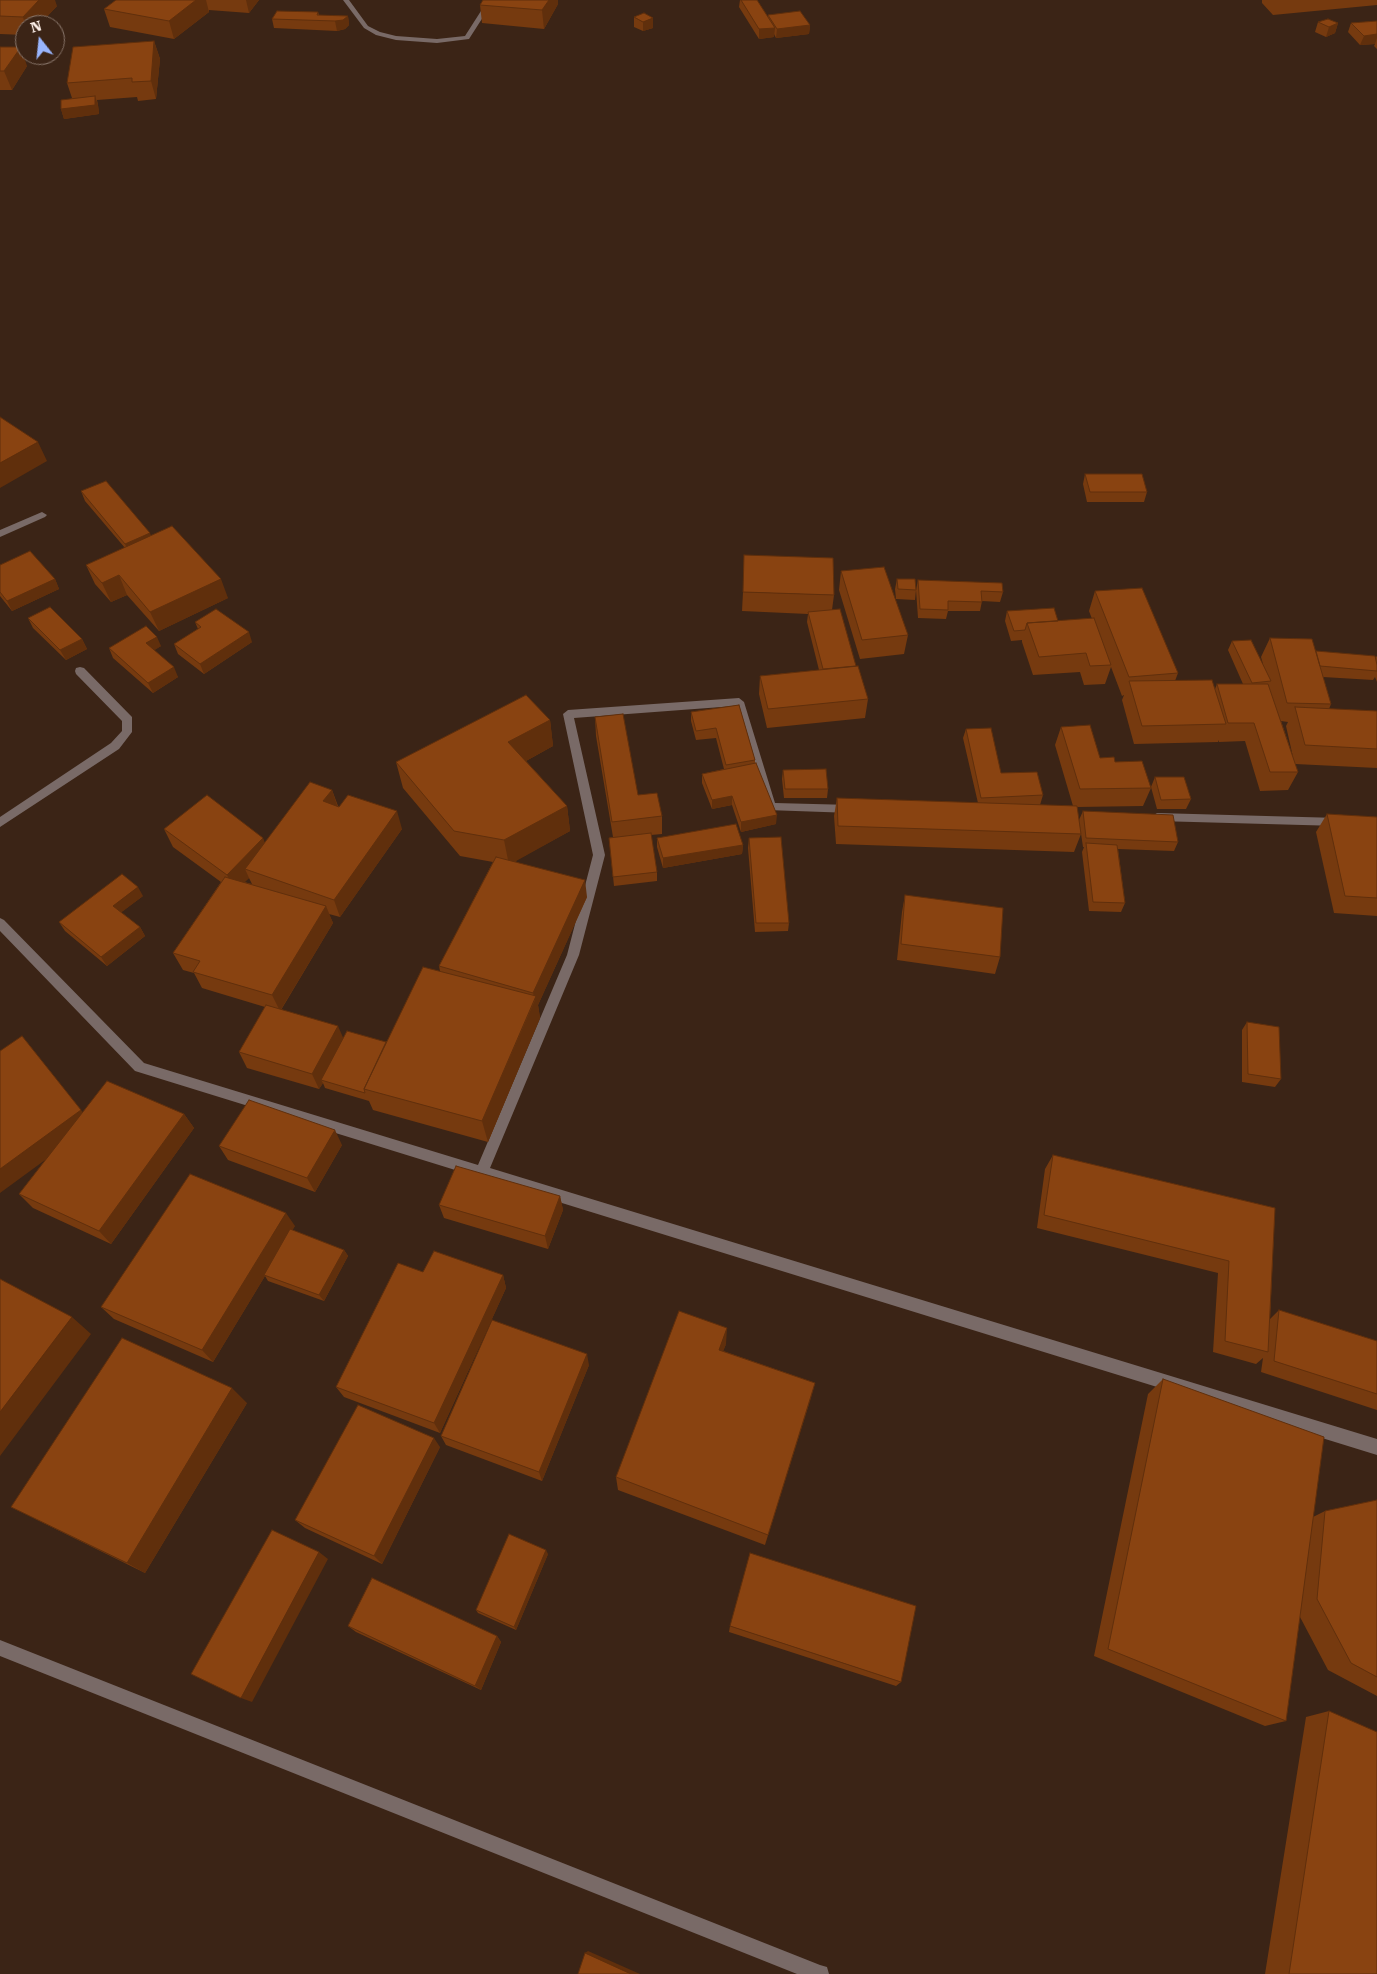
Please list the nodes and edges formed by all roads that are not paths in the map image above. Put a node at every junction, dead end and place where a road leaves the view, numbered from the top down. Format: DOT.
graph roads {
  1 [pos="346,0"];
  2 [pos="491,0"];
  3 [pos="42,515"];
  4 [pos="0,534"];
  5 [pos="80,672"];
  6 [pos="861,809"];
  7 [pos="1149,817"];
  8 [pos="1348,822"];
  9 [pos="0,823"];
  10 [pos="0,923"];
  11 [pos="482,1172"];
  12 [pos="1377,1447"];
  13 [pos="0,1648"];
  14 [pos="820,1974"];
  1 -- 2 [label="street"];
  3 -- 4 [label="street"];
  5 -- 9 [label="street"];
  6 -- 11 [label="street"];
  7 -- 8 [label="street"];
  10 -- 11 [label="street"];
  11 -- 12 [label="street"];
  13 -- 14 [label="street"];
}
